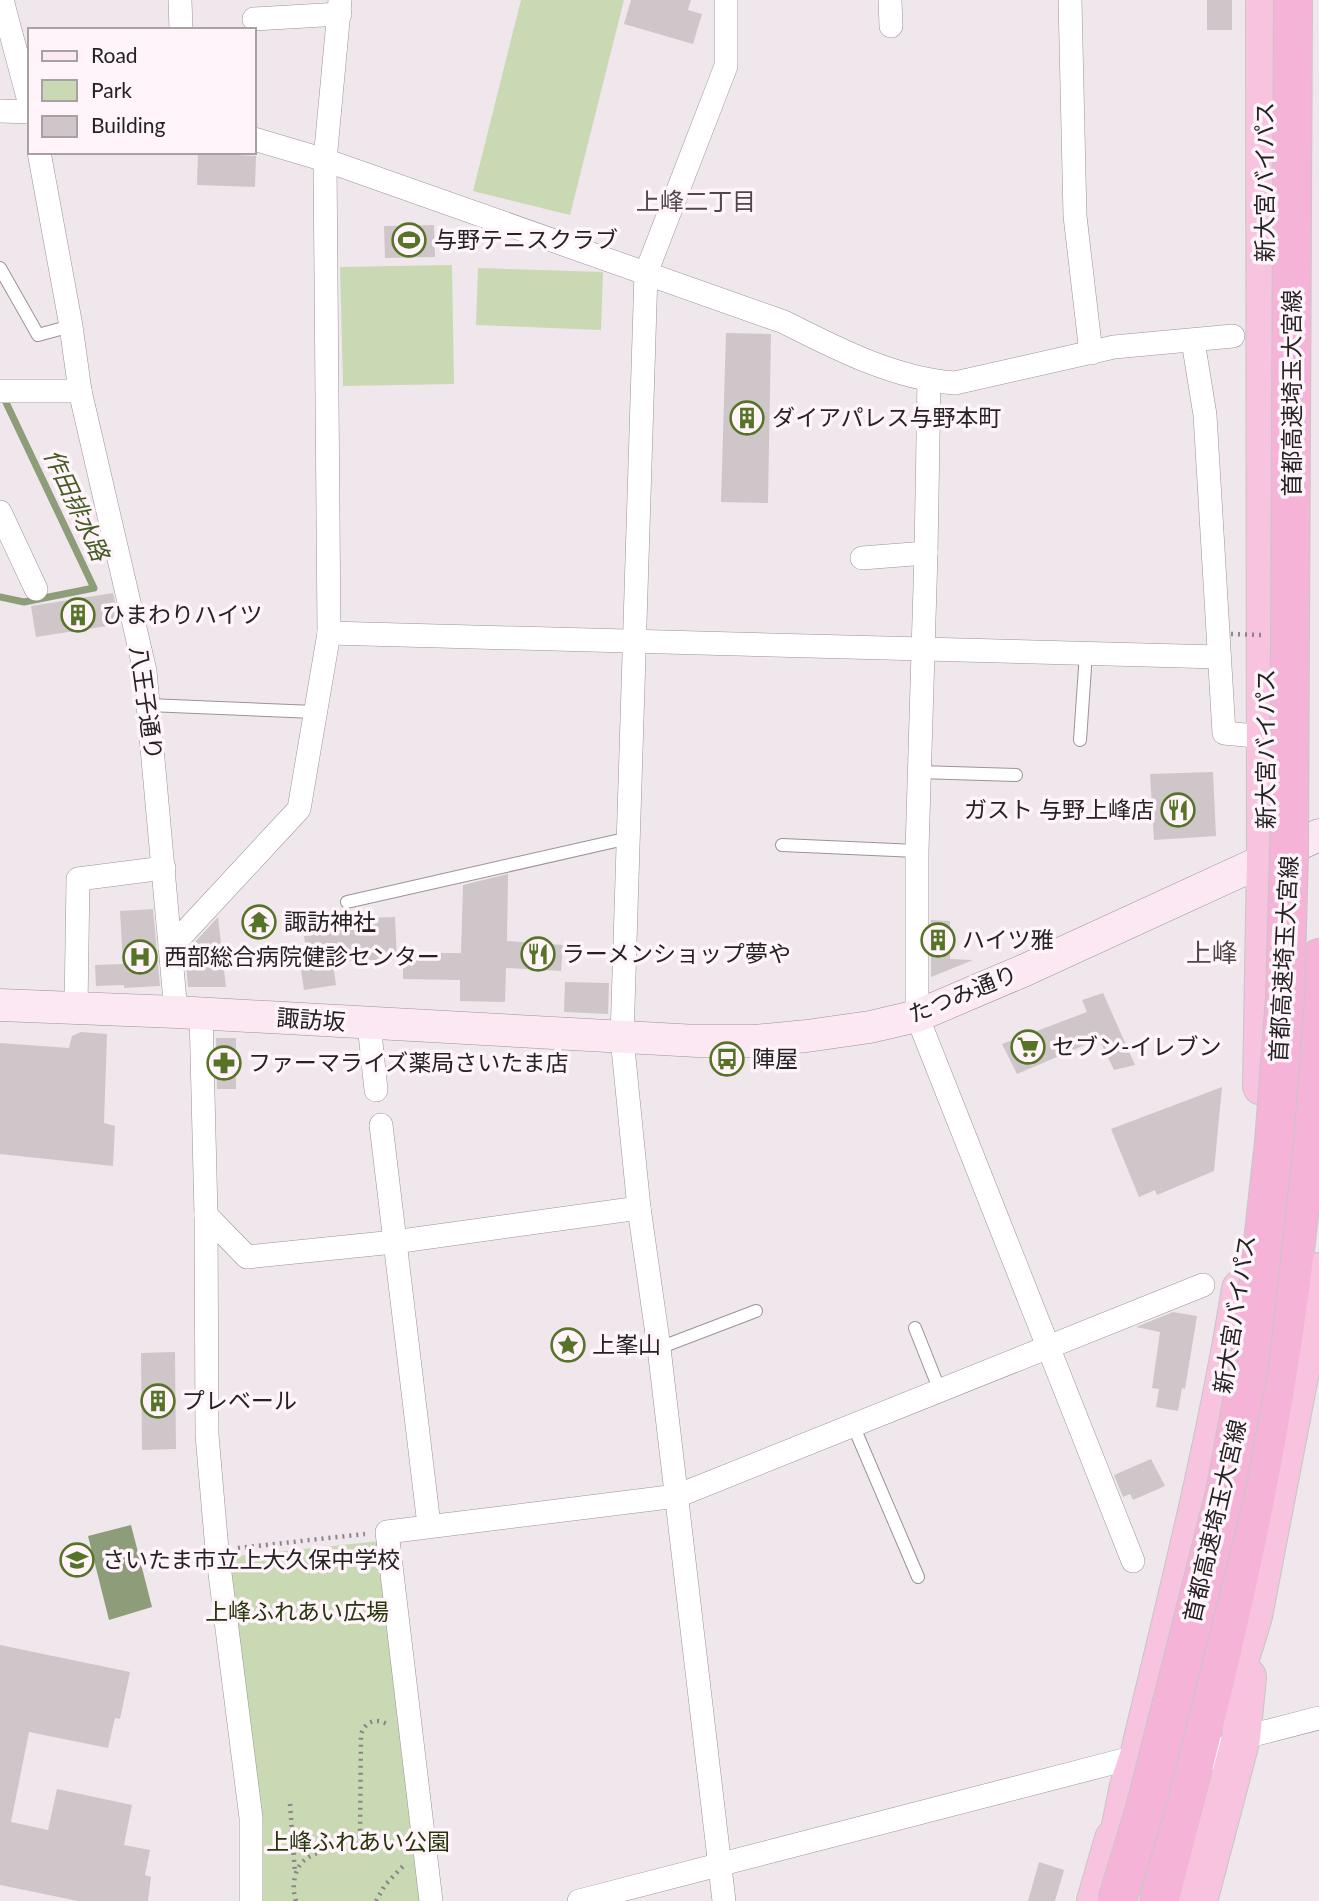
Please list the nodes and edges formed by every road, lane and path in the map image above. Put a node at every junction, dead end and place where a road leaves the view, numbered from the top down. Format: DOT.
graph roads {
  1 [pos="2,0"];
  2 [pos="180,0"];
  3 [pos="726,0"];
  4 [pos="890,0"];
  5 [pos="1070,0"];
  6 [pos="1265,0"];
  7 [pos="1293,0"];
  8 [pos="340,7"];
  9 [pos="254,19"];
  10 [pos="891,26"];
  11 [pos="181,28"];
  12 [pos="28,98"];
  13 [pos="0,111"];
  14 [pos="28,112"];
  15 [pos="256,140"];
  16 [pos="39,154"];
  17 [pos="325,160"];
  18 [pos="0,268"];
  19 [pos="646,273"];
  20 [pos="71,326"];
  21 [pos="1233,336"];
  22 [pos="1193,341"];
  23 [pos="1091,353"];
  24 [pos="929,381"];
  25 [pos="0,391"];
  26 [pos="80,391"];
  27 [pos="0,512"];
  28 [pos="8,545"];
  29 [pos="926,553"];
  30 [pos="862,558"];
  31 [pos="36,589"];
  32 [pos="329,633"];
  33 [pos="634,640"];
  34 [pos="923,649"];
  35 [pos="1086,653"];
  36 [pos="1219,657"];
  37 [pos="148,705"];
  38 [pos="316,712"];
  39 [pos="1266,737"];
  40 [pos="1080,740"];
  41 [pos="919,772"];
  42 [pos="1016,775"];
  43 [pos="1319,835"];
  44 [pos="629,838"];
  45 [pos="782,845"];
  46 [pos="917,851"];
  47 [pos="1266,860"];
  48 [pos="164,868"];
  49 [pos="347,902"];
  50 [pos="170,948"];
  51 [pos="1319,958"];
  52 [pos="0,1005"];
  53 [pos="76,1008"];
  54 [pos="189,1012"];
  55 [pos="917,1016"];
  56 [pos="369,1024"];
  57 [pos="622,1038"];
  58 [pos="376,1090"];
  59 [pos="381,1125"];
  60 [pos="639,1208"];
  61 [pos="206,1215"];
  62 [pos="394,1242"];
  63 [pos="1319,1272"];
  64 [pos="1203,1285"];
  65 [pos="756,1311"];
  66 [pos="915,1328"];
  67 [pos="659,1348"];
  68 [pos="1047,1349"];
  69 [pos="940,1391"];
  70 [pos="853,1425"];
  71 [pos="677,1496"];
  72 [pos="429,1525"];
  73 [pos="387,1532"];
  74 [pos="217,1550"];
  75 [pos="1133,1561"];
  76 [pos="918,1577"];
  77 [pos="1253,1616"];
  78 [pos="1319,1718"];
  79 [pos="393,1733"];
  80 [pos="1241,1738"];
  81 [pos="1208,1759"];
  82 [pos="1134,1771"];
  83 [pos="290,1804"];
  84 [pos="294,1856"];
  85 [pos="402,1856"];
  86 [pos="307,1857"];
  87 [pos="404,1865"];
  88 [pos="720,1866"];
  89 [pos="295,1875"];
  90 [pos="406,1877"];
  91 [pos="251,1901"];
  92 [pos="296,1901"];
  93 [pos="376,1901"];
  94 [pos="431,1901"];
  95 [pos="579,1901"];
  96 [pos="724,1901"];
  97 [pos="1096,1901"];
  98 [pos="1105,1901"];
  99 [pos="1117,1901"];
  100 [pos="1159,1901"];
  101 [pos="1167,1901"];
  102 [pos="1198,1901"];
  1 -- 12 [label="street"];
  2 -- 11 [label="street"];
  3 -- 19 [label="street"];
  4 -- 10 [label="street"];
  5 -- 23 [label="street"];
  6 -- 39 [label="highway, 新大宮バイパス"];
  7 -- 99 [label="highway, 首都高速埼玉大宮線, bridge"];
  8 -- 9 [label="street"];
  8 -- 17 [label="street"];
  13 -- 14 [label="street"];
  15 -- 17 [label="street"];
  16 -- 20 [label="street, 八王子通り"];
  17 -- 19 [label="street"];
  17 -- 32 [label="street"];
  18 -- 20 [label="lane"];
  19 -- 24 [label="street"];
  19 -- 33 [label="street"];
  20 -- 26 [label="street, 八王子通り"];
  21 -- 22 [label="street"];
  22 -- 23 [label="street"];
  22 -- 36 [label="street"];
  23 -- 24 [label="street"];
  24 -- 29 [label="street"];
  25 -- 26 [label="street"];
  26 -- 37 [label="street, 八王子通り"];
  27 -- 28 [label="street"];
  28 -- 31 [label="street"];
  29 -- 30 [label="street"];
  29 -- 34 [label="street"];
  32 -- 33 [label="street"];
  32 -- 38 [label="street"];
  33 -- 34 [label="street"];
  33 -- 44 [label="street"];
  34 -- 35 [label="street"];
  34 -- 41 [label="street"];
  35 -- 36 [label="street"];
  35 -- 40 [label="lane"];
  36 -- 39 [label="street"];
  37 -- 38 [label="lane"];
  37 -- 48 [label="street, 八王子通り"];
  38 -- 50 [label="street"];
  39 -- 47 [label="highway, 新大宮バイパス"];
  41 -- 42 [label="lane"];
  41 -- 46 [label="street"];
  43 -- 47 [label="main road, たつみ通り"];
  44 -- 49 [label="lane"];
  44 -- 57 [label="street"];
  45 -- 46 [label="lane"];
  46 -- 55 [label="street"];
  47 -- 55 [label="main road, たつみ通り"];
  47 -- 82 [label="highway, 新大宮バイパス"];
  48 -- 50 [label="street, 八王子通り"];
  48 -- 53 [label="street"];
  50 -- 54 [label="street, 八王子通り"];
  51 -- 100 [label="highway, 首都高速埼玉大宮線"];
  52 -- 53 [label="main road, 諏訪坂"];
  53 -- 54 [label="main road, 諏訪坂"];
  54 -- 56 [label="main road, 諏訪坂"];
  54 -- 61 [label="street, 八王子通り"];
  55 -- 57 [label="main road, たつみ通り"];
  55 -- 68 [label="street"];
  56 -- 57 [label="main road, 諏訪坂"];
  56 -- 58 [label="street"];
  57 -- 60 [label="street"];
  59 -- 62 [label="street"];
  60 -- 62 [label="street"];
  60 -- 67 [label="street"];
  61 -- 62 [label="street"];
  61 -- 74 [label="street, 八王子通り"];
  62 -- 72 [label="street"];
  63 -- 77 [label="highway"];
  64 -- 68 [label="street"];
  65 -- 67 [label="lane"];
  66 -- 69 [label="lane"];
  67 -- 71 [label="street"];
  68 -- 69 [label="street"];
  68 -- 75 [label="street"];
  69 -- 70 [label="street"];
  70 -- 71 [label="street"];
  70 -- 76 [label="lane"];
  71 -- 72 [label="street"];
  71 -- 88 [label="street"];
  72 -- 73 [label="street"];
  73 -- 74 [label="path"];
  73 -- 94 [label="street"];
  74 -- 91 [label="street, 八王子通り"];
  77 -- 80 [label="highway"];
  77 -- 81 [label="highway"];
  78 -- 80 [label="street"];
  79 -- 86 [label="path"];
  80 -- 81 [label="street"];
  80 -- 102 [label="highway"];
  81 -- 101 [label="highway"];
  82 -- 88 [label="street"];
  82 -- 97 [label="highway"];
  82 -- 98 [label="highway, 新大宮バイパス"];
  83 -- 84 [label="path"];
  84 -- 86 [label="path"];
  84 -- 89 [label="path"];
  85 -- 87 [label="path"];
  86 -- 89 [label="path"];
  87 -- 90 [label="path"];
  87 -- 93 [label="path"];
  88 -- 95 [label="street"];
  88 -- 96 [label="street"];
  89 -- 92 [label="path"];
}
